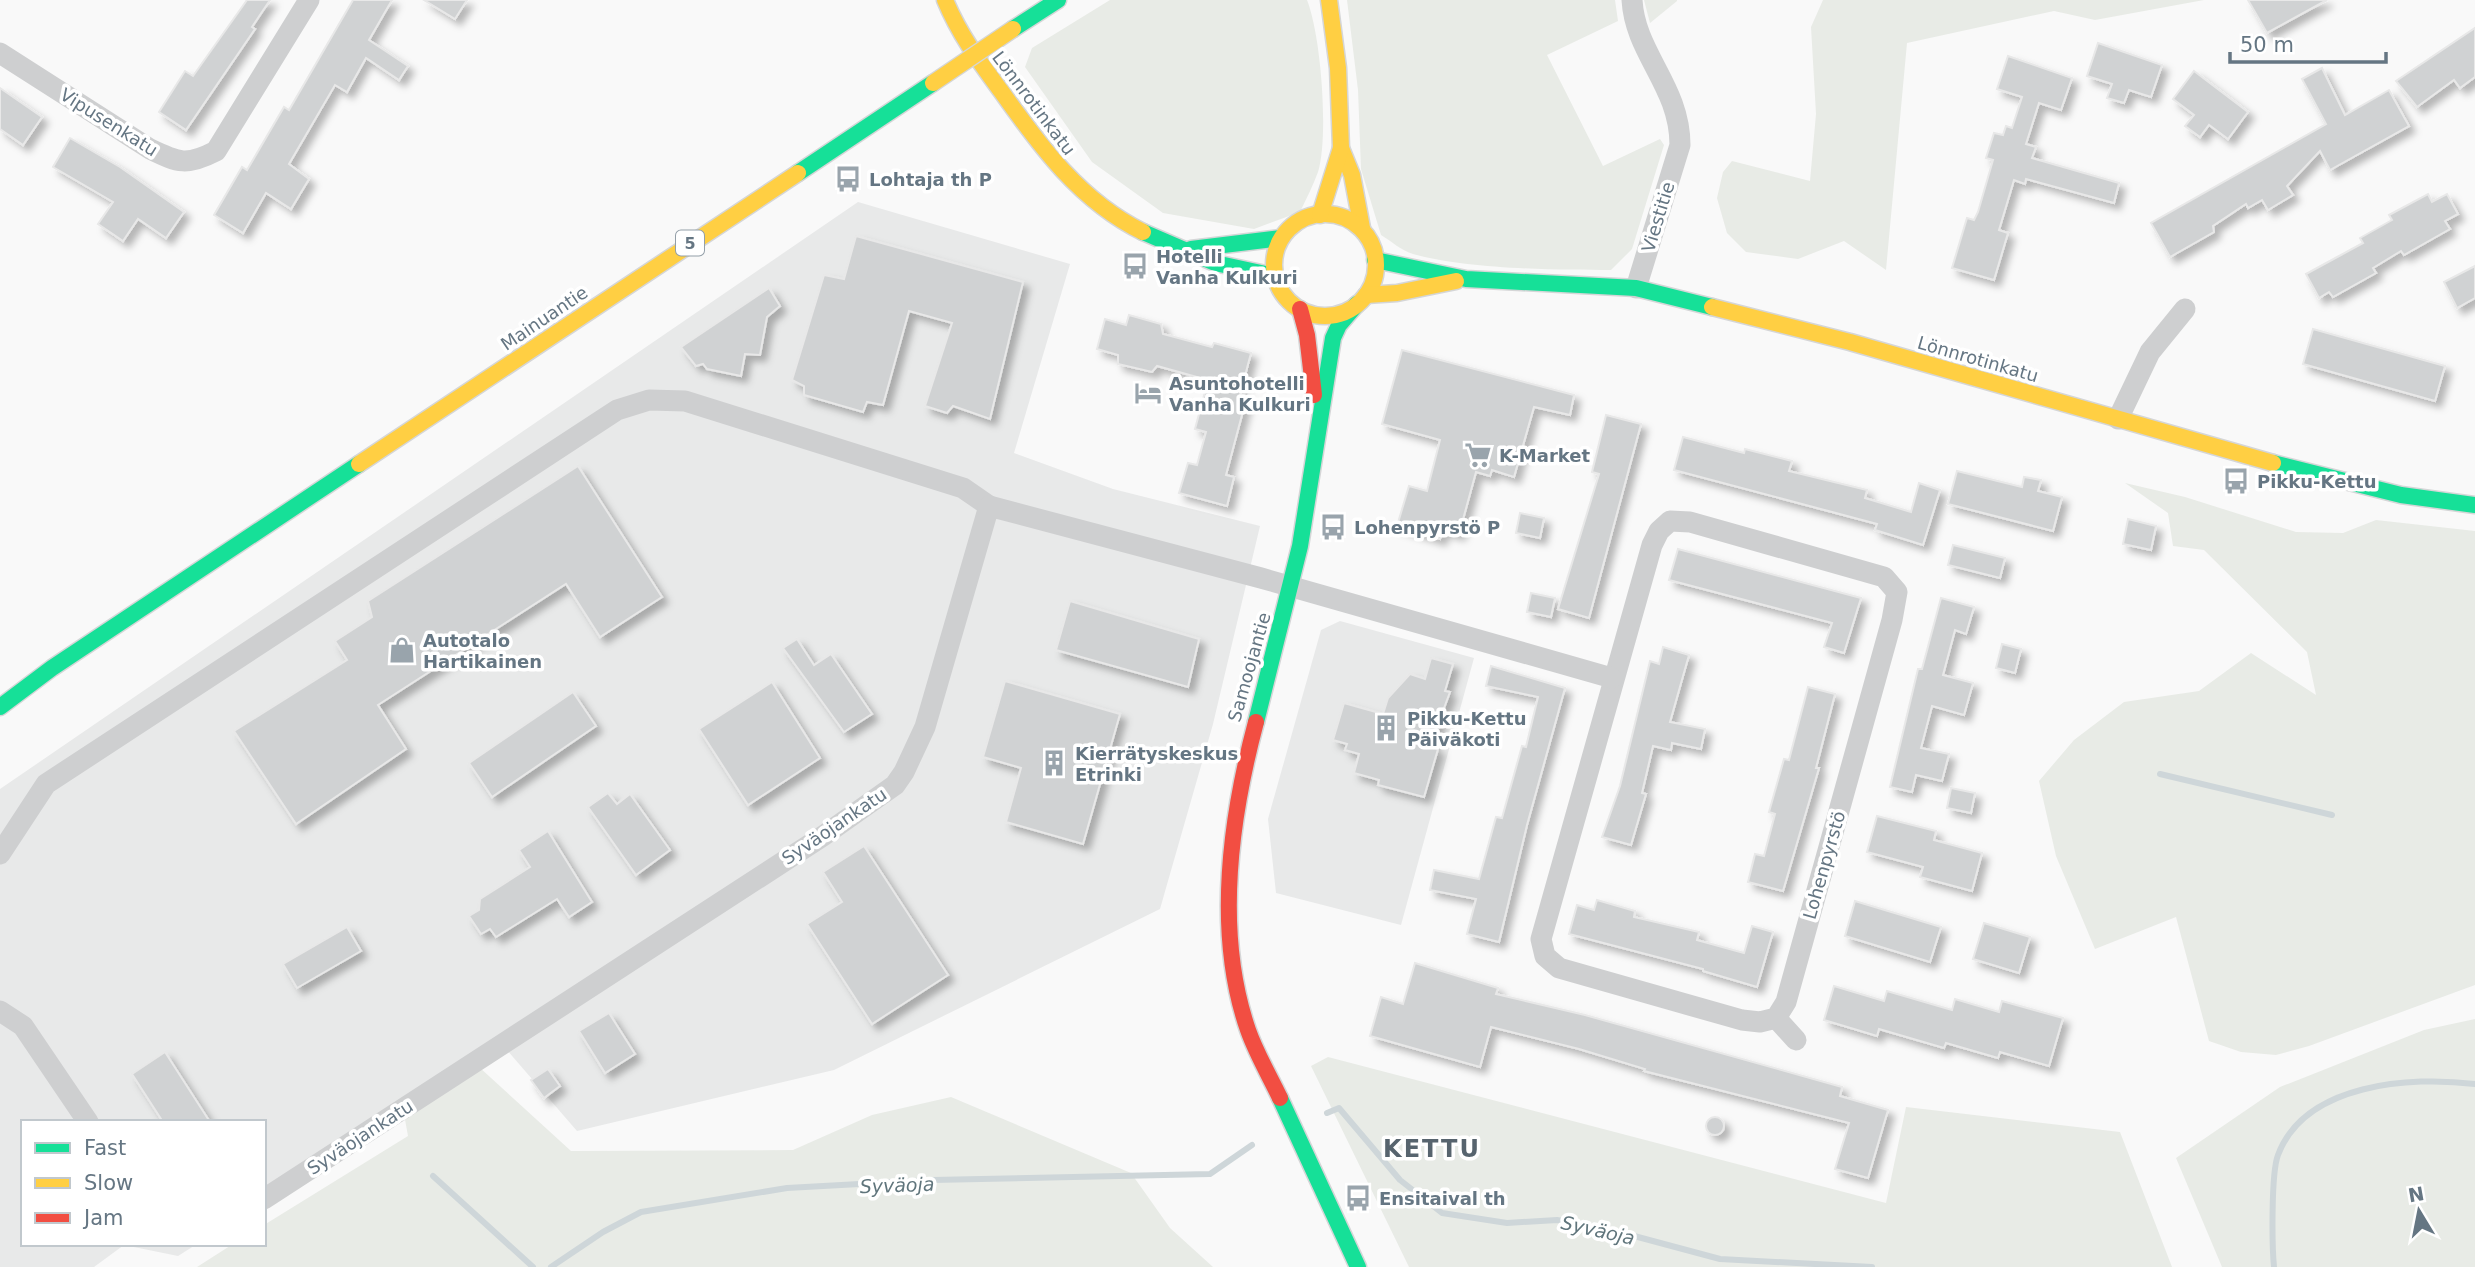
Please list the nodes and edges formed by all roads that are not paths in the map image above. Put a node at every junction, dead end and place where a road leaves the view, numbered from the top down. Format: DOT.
graph roads {
  1 [pos="309,0"];
  2 [pos="945,0"];
  3 [pos="1058,0"];
  4 [pos="1329,0"];
  5 [pos="1632,0"];
  6 [pos="0,53"];
  7 [pos="1341,148"];
  8 [pos="1320,215"];
  9 [pos="1362,228"];
  10 [pos="1280,238"];
  11 [pos="1188,249"];
  12 [pos="1375,260"];
  13 [pos="1275,276"];
  14 [pos="1466,279"];
  15 [pos="1636,288"];
  16 [pos="1362,300"];
  17 [pos="1300,309"];
  18 [pos="2185,309"];
  19 [pos="2118,419"];
  20 [pos="1316,430"];
  21 [pos="2475,505"];
  22 [pos="989,506"];
  23 [pos="1291,587"];
  24 [pos="52,668"];
  25 [pos="1612,678"];
  26 [pos="0,694"];
  27 [pos="0,707"];
  28 [pos="0,855"];
  29 [pos="0,1011"];
  30 [pos="1776,1018"];
  31 [pos="1796,1040"];
  32 [pos="87,1120"];
  33 [pos="266,1198"];
  34 [pos="1358,1267"];
  1 -- 6 [label="street, Vipusenkatu"];
  2 -- 11 [label="main road, Lönnrotinkatu"];
  3 -- 24 [label="main road, Mainuantie / 5, bridge"];
  4 -- 7 [label="main road"];
  5 -- 15 [label="street, Viestitie"];
  7 -- 8 [label="main road"];
  7 -- 9 [label="main road"];
  8 -- 9 [label="main road"];
  8 -- 10 [label="main road"];
  9 -- 12 [label="main road"];
  10 -- 11 [label="main road, Lönnrotinkatu"];
  10 -- 13 [label="main road"];
  11 -- 13 [label="main road, Lönnrotinkatu"];
  12 -- 14 [label="main road, Lönnrotinkatu"];
  12 -- 16 [label="main road"];
  13 -- 17 [label="main road"];
  14 -- 15 [label="main road, Lönnrotinkatu"];
  14 -- 16 [label="main road, Lönnrotinkatu"];
  15 -- 19 [label="main road, Lönnrotinkatu"];
  16 -- 17 [label="main road"];
  16 -- 20 [label="main road, Samoojantie"];
  17 -- 20 [label="main road, Samoojantie"];
  18 -- 19 [label="street"];
  19 -- 21 [label="main road, Lönnrotinkatu"];
  20 -- 23 [label="main road, Samoojantie"];
  22 -- 23 [label="street"];
  22 -- 28 [label="street"];
  22 -- 33 [label="street, Syväojankatu"];
  23 -- 25 [label="street"];
  23 -- 34 [label="main road, Samoojantie"];
  24 -- 26 [label="main road, Mainuantie / 5"];
  24 -- 27 [label="main road, Mainuantie / 5"];
  25 -- 30 [label="street, Lohenpyrstö"];
  25 -- 30 [label="street, Lohenpyrstö"];
  29 -- 32 [label="street"];
  30 -- 31 [label="street"];
}
